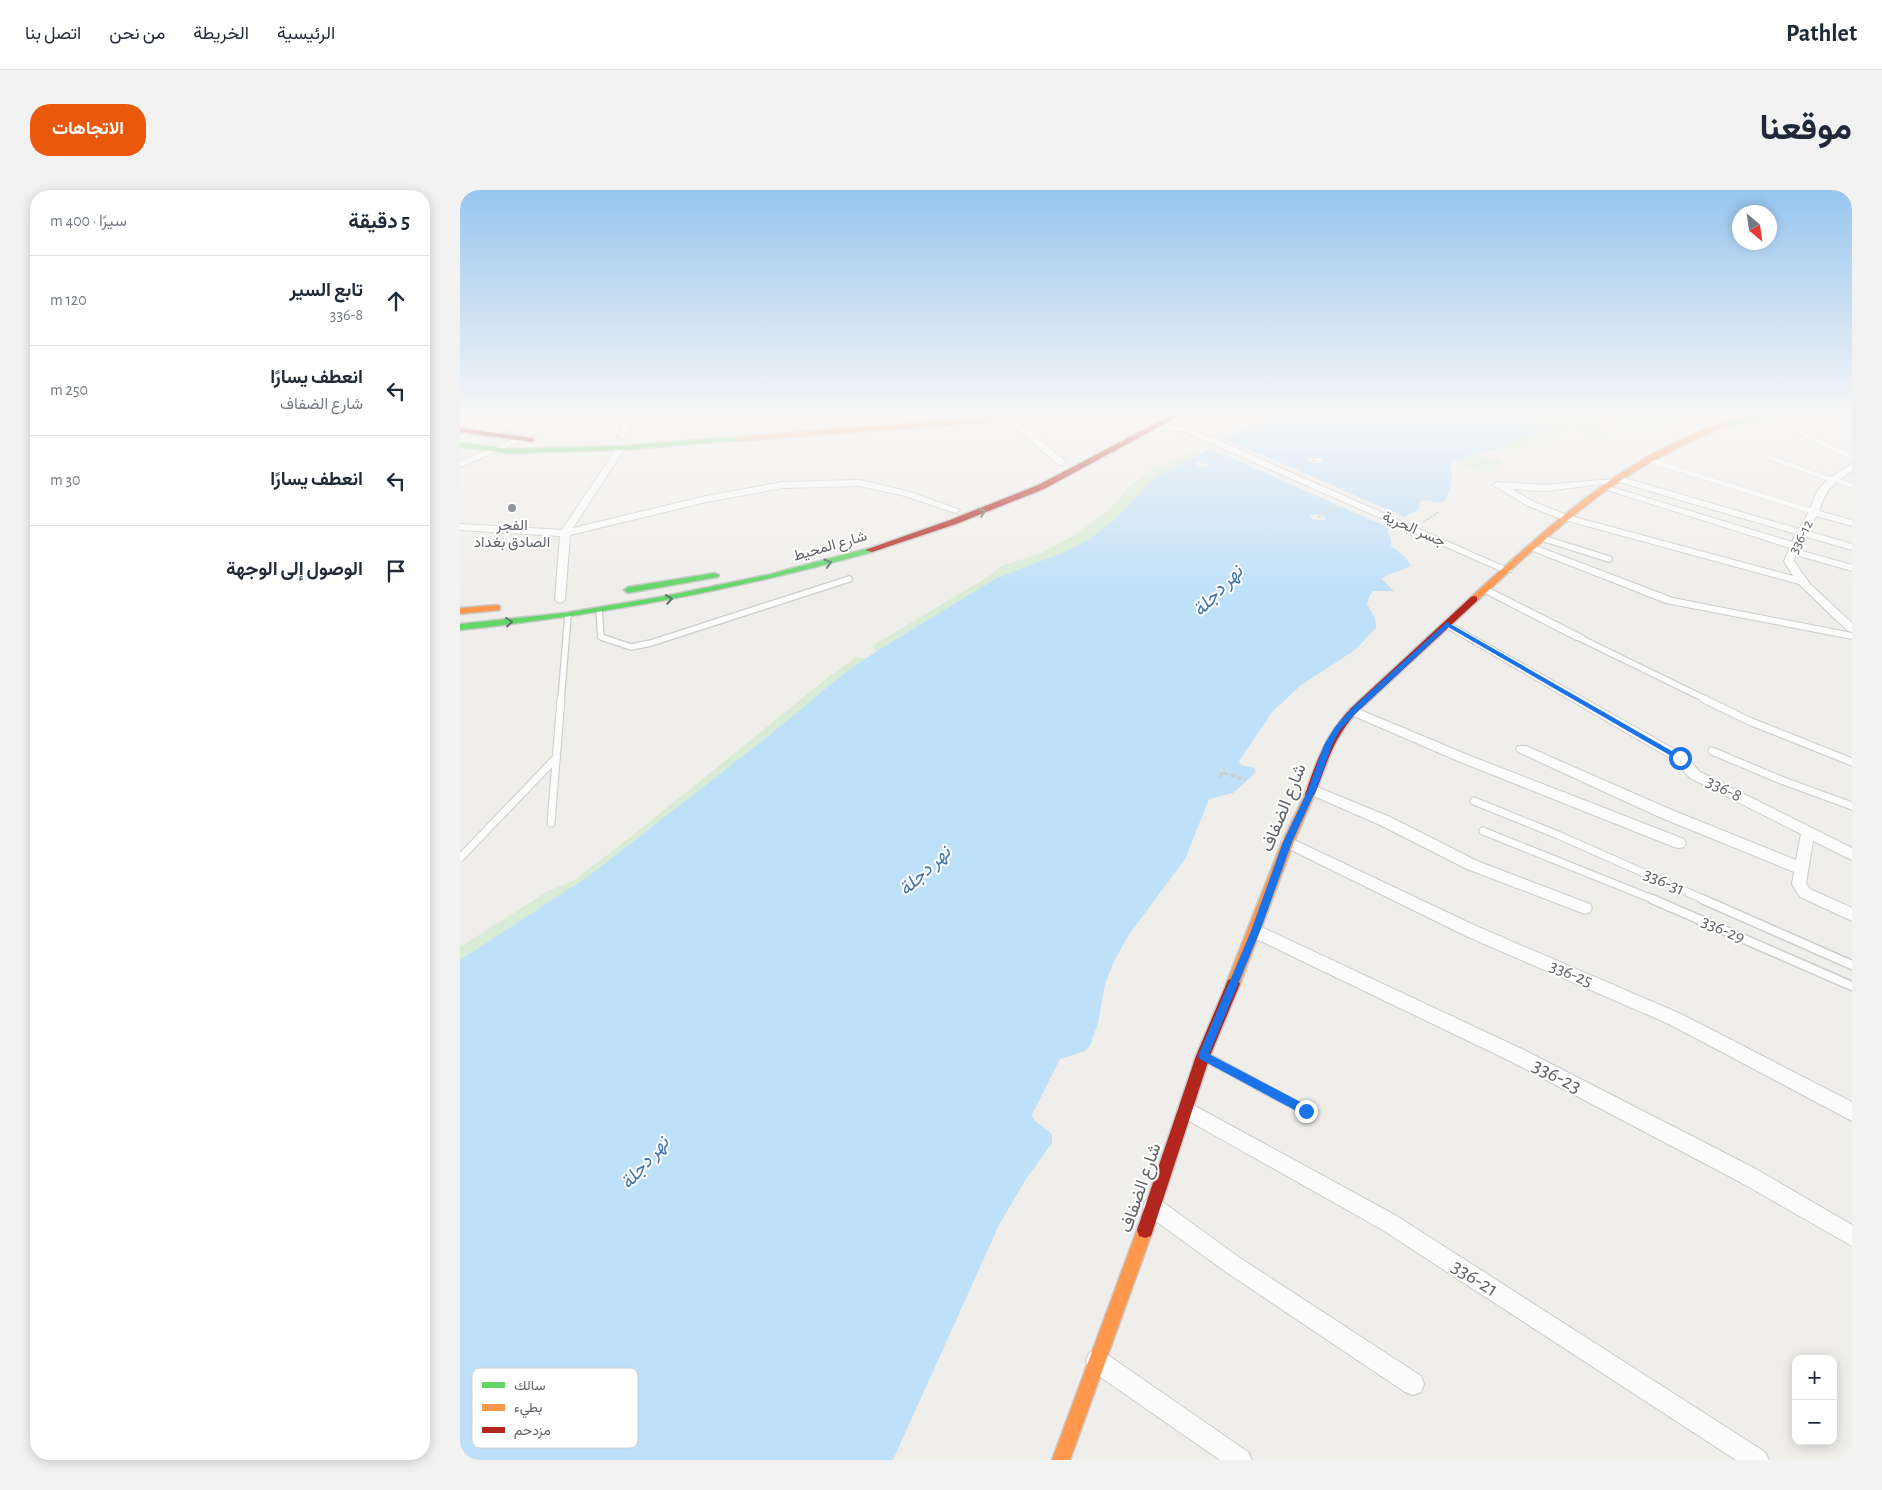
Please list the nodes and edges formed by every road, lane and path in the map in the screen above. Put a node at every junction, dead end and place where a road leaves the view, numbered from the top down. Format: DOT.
graph roads {
  1 [pos="603,471"];
  2 [pos="1069,471"];
  3 [pos="1280,471"];
  4 [pos="1631,471"];
  5 [pos="1685,471"];
  6 [pos="1808,471"];
  7 [pos="1850,471"];
  8 [pos="1833,480"];
  9 [pos="1019,483"];
  10 [pos="1613,483"];
  11 [pos="1852,486"];
  12 [pos="955,510"];
  13 [pos="1439,512"];
  14 [pos="1814,512"];
  15 [pos="1564,517"];
  16 [pos="1852,523"];
  17 [pos="460,527"];
  18 [pos="1412,529"];
  19 [pos="564,533"];
  20 [pos="1800,534"];
  21 [pos="875,537"];
  22 [pos="1541,538"];
  23 [pos="851,544"];
  24 [pos="883,546"];
  25 [pos="1531,547"];
  26 [pos="1852,547"];
  27 [pos="1793,549"];
  28 [pos="860,554"];
  29 [pos="1609,559"];
  30 [pos="756,568"];
  31 [pos="1852,568"];
  32 [pos="1507,570"];
  33 [pos="727,573"];
  34 [pos="849,579"];
  35 [pos="1803,582"];
  36 [pos="1486,589"];
  37 [pos="612,592"];
  38 [pos="573,599"];
  39 [pos="555,601"];
  40 [pos="506,607"];
  41 [pos="599,610"];
  42 [pos="460,611"];
  43 [pos="568,615"];
  44 [pos="1447,624"];
  45 [pos="460,627"];
  46 [pos="1852,629"];
  47 [pos="1852,636"];
  48 [pos="1580,638"];
  49 [pos="1353,711"];
  50 [pos="1522,749"];
  51 [pos="1712,751"];
  52 [pos="557,758"];
  53 [pos="1852,762"];
  54 [pos="1220,777"];
  55 [pos="1246,780"];
  56 [pos="1312,790"];
  57 [pos="1474,801"];
  58 [pos="1852,806"];
  59 [pos="551,823"];
  60 [pos="1483,831"];
  61 [pos="1808,832"];
  62 [pos="1288,842"];
  63 [pos="1679,842"];
  64 [pos="1852,854"];
  65 [pos="460,858"];
  66 [pos="1802,869"];
  67 [pos="1585,908"];
  68 [pos="1852,915"];
  69 [pos="1256,931"];
  70 [pos="1852,965"];
  71 [pos="1852,986"];
  72 [pos="1203,1056"];
  73 [pos="1186,1110"];
  74 [pos="1306,1111"];
  75 [pos="1852,1112"];
  76 [pos="1154,1206"];
  77 [pos="1852,1236"];
  78 [pos="1097,1362"];
  79 [pos="1413,1384"];
  80 [pos="1061,1460"];
  81 [pos="1240,1460"];
  82 [pos="1757,1460"];
  1 -- 19 [label="street"];
  24 -- 2 [label="street, شارع المحيط, one-way"];
  3 -- 18 [label="street, جسر الحرية"];
  4 -- 10 [label="street, شارع الضفاف"];
  5 -- 14 [label="lane"];
  6 -- 8 [label="lane"];
  7 -- 8 [label="street, 336-12"];
  8 -- 11 [label="lane"];
  8 -- 14 [label="street, 336-12"];
  9 -- 12 [label="street, شارع المحيط"];
  10 -- 15 [label="street, شارع الضفاف"];
  10 -- 15 [label="street"];
  10 -- 20 [label="street"];
  10 -- 27 [label="street"];
  12 -- 19 [label="street"];
  12 -- 21 [label="street, شارع المحيط"];
  13 -- 18 [label="path"];
  14 -- 16 [label="street"];
  14 -- 20 [label="street, 336-12"];
  15 -- 22 [label="street, شارع الضفاف"];
  15 -- 35 [label="street"];
  17 -- 19 [label="street"];
  18 -- 32 [label="street, جسر الحرية"];
  19 -- 39 [label="street"];
  20 -- 26 [label="street"];
  20 -- 27 [label="street, 336-12"];
  21 -- 23 [label="street, شارع المحيط"];
  21 -- 24 [label="street"];
  22 -- 25 [label="street, شارع الضفاف"];
  22 -- 29 [label="lane"];
  23 -- 28 [label="street"];
  23 -- 30 [label="street, شارع المحيط"];
  24 -- 28 [label="street, شارع المحيط"];
  25 -- 32 [label="street, شارع الضفاف"];
  25 -- 47 [label="street"];
  27 -- 31 [label="street"];
  27 -- 35 [label="street, 336-12"];
  41 -- 28 [label="street, شارع المحيط, one-way"];
  32 -- 36 [label="street, شارع الضفاف"];
  33 -- 37 [label="street"];
  34 -- 41 [label="lane"];
  35 -- 46 [label="street, 336-12"];
  36 -- 44 [label="street, شارع الضفاف"];
  36 -- 48 [label="street"];
  38 -- 39 [label="street"];
  40 -- 42 [label="street"];
  41 -- 43 [label="street, شارع المحيط"];
  45 -- 43 [label="street, شارع المحيط, one-way"];
  43 -- 52 [label="lane"];
  44 -- 49 [label="street, شارع الضفاف"];
  44 -- 61 [label="street, 336-8"];
  48 -- 53 [label="lane"];
  49 -- 56 [label="street, شارع الضفاف"];
  49 -- 63 [label="street"];
  50 -- 66 [label="street"];
  51 -- 58 [label="lane"];
  52 -- 59 [label="lane"];
  52 -- 65 [label="lane"];
  54 -- 55 [label="path"];
  56 -- 62 [label="street, شارع الضفاف"];
  56 -- 67 [label="street"];
  57 -- 70 [label="lane, 336-31"];
  60 -- 71 [label="lane, 336-29"];
  61 -- 64 [label="street, 336-8"];
  61 -- 66 [label="street"];
  62 -- 69 [label="street, شارع الضفاف"];
  62 -- 75 [label="street, 336-25"];
  66 -- 68 [label="street"];
  69 -- 72 [label="street, شارع الضفاف"];
  69 -- 77 [label="street, 336-23"];
  72 -- 73 [label="street, شارع الضفاف"];
  72 -- 74 [label="lane"];
  73 -- 76 [label="street, شارع الضفاف"];
  73 -- 82 [label="street, 336-21"];
  76 -- 78 [label="street, شارع الضفاف"];
  76 -- 79 [label="street"];
  78 -- 80 [label="street, شارع الضفاف"];
  78 -- 81 [label="street"];
}
